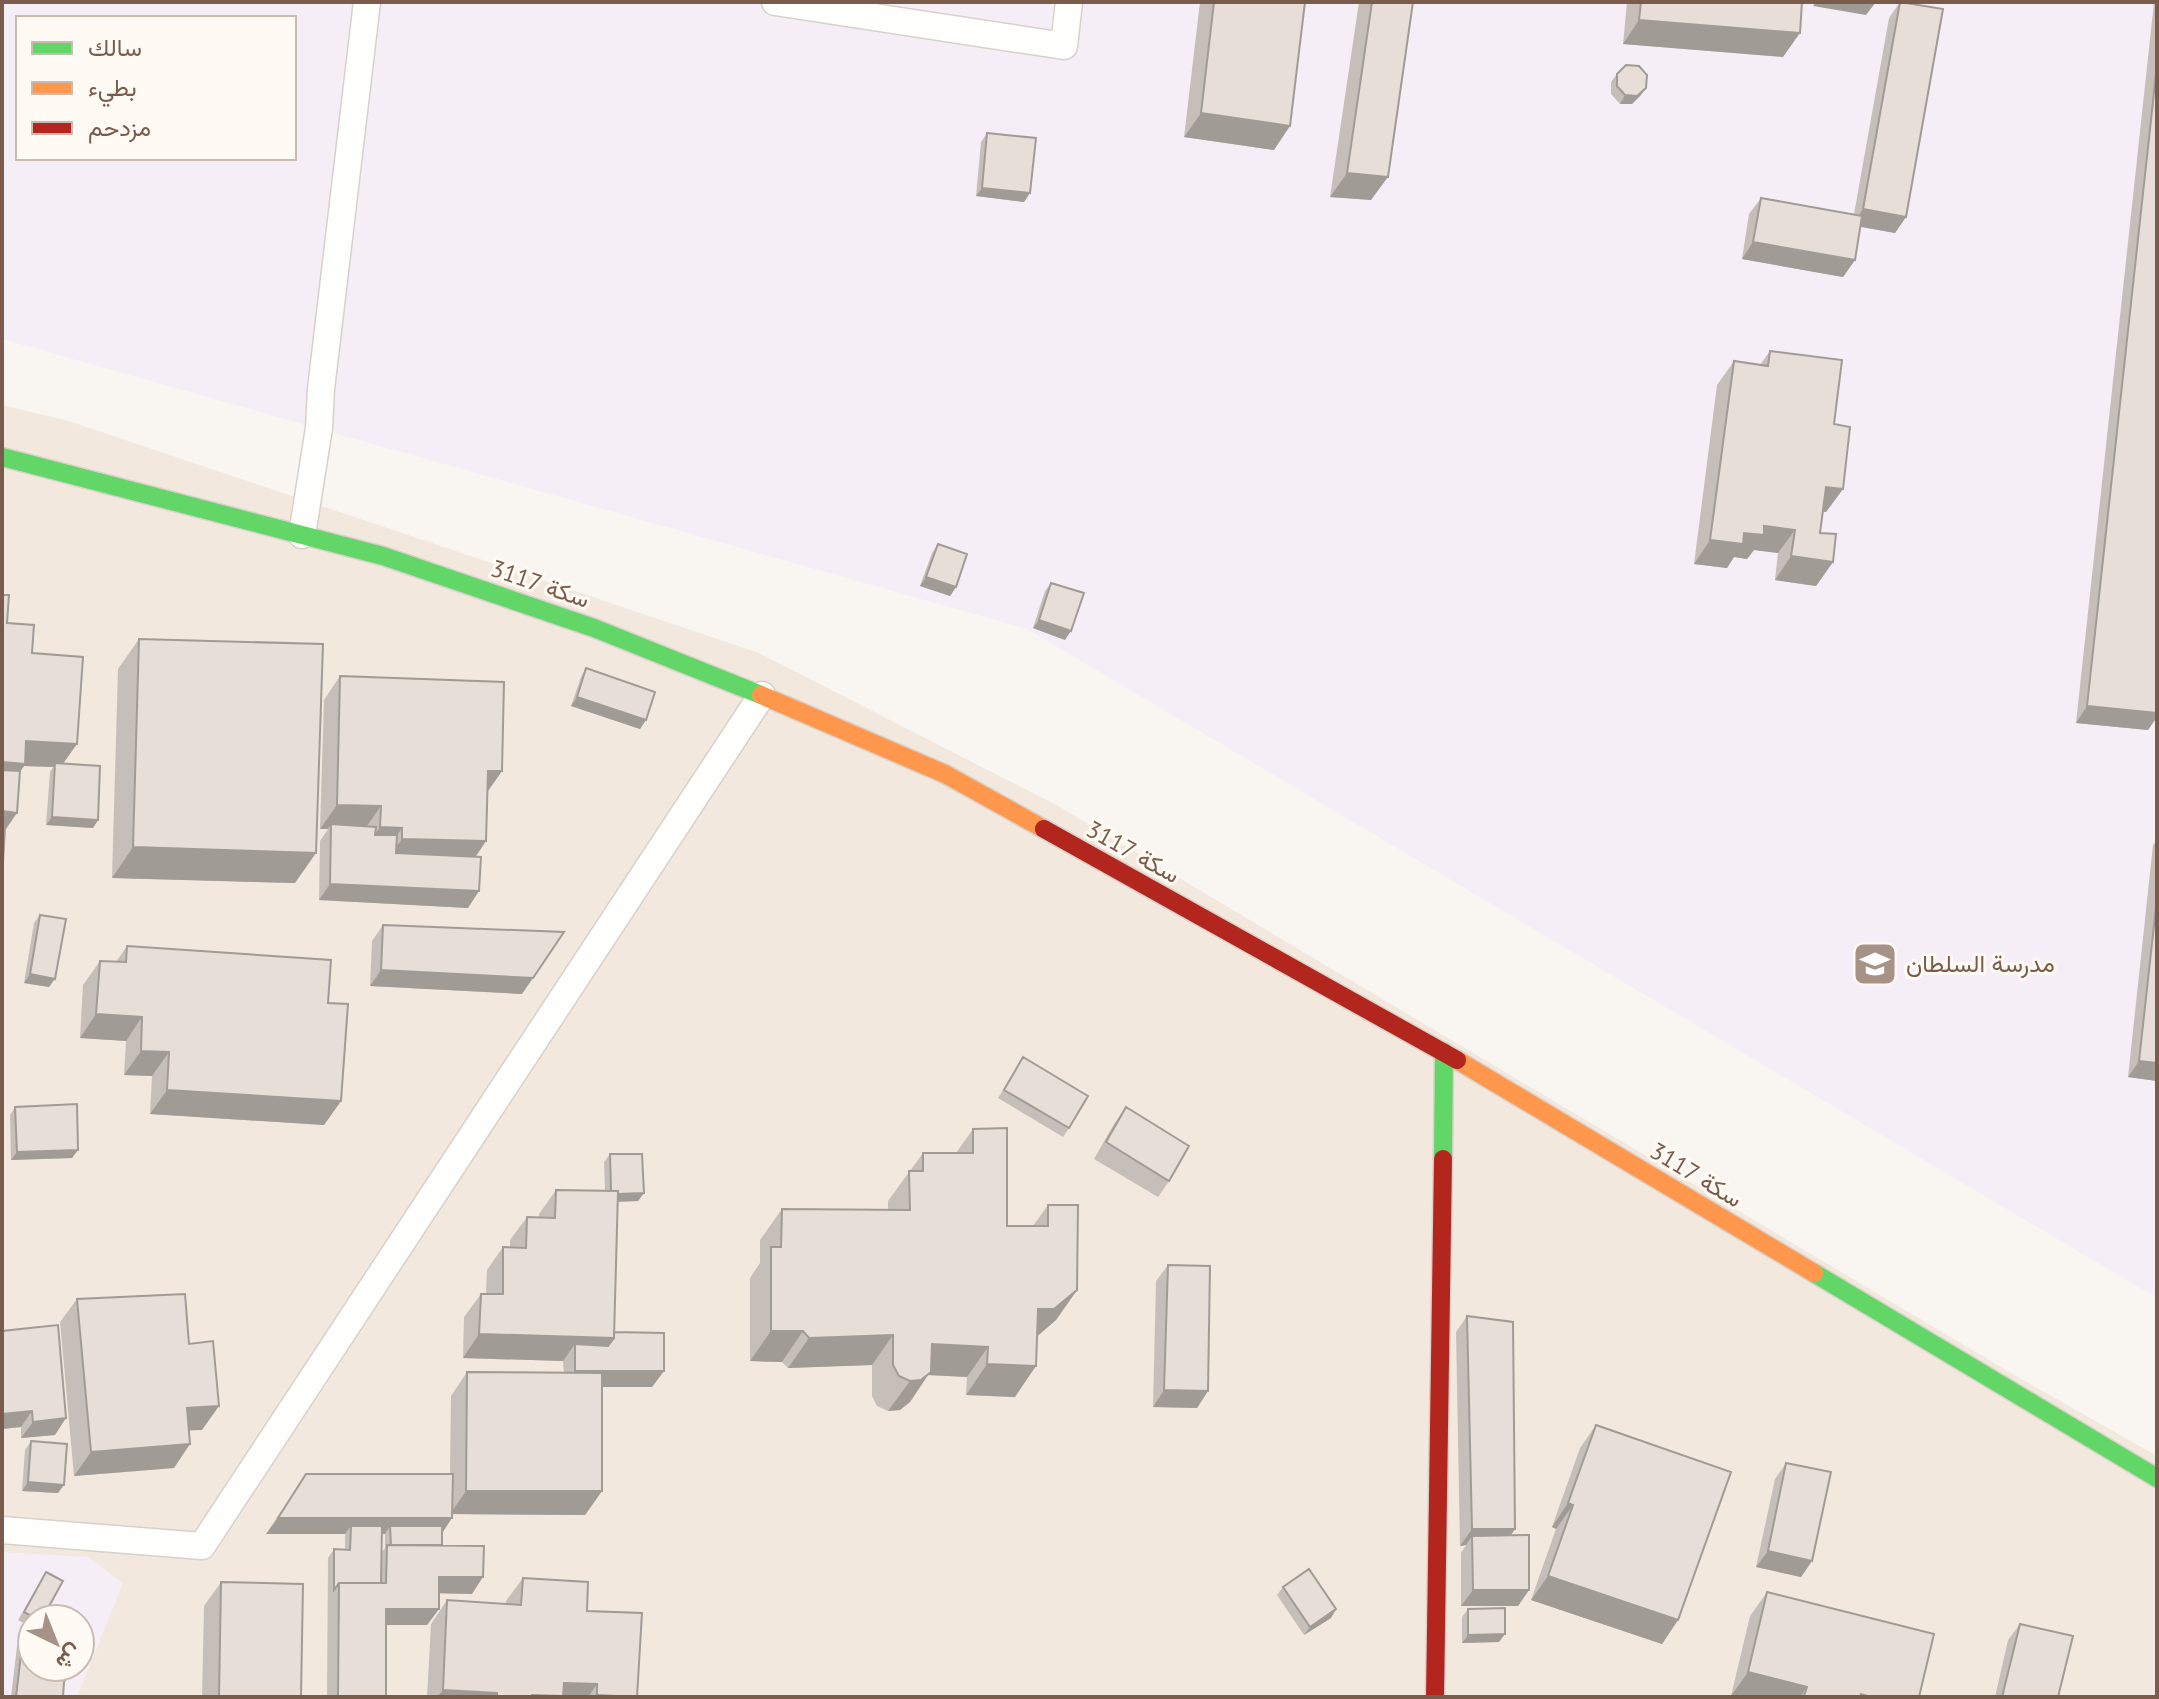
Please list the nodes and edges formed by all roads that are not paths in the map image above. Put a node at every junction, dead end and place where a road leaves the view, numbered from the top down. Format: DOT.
graph roads {
  1 [pos="367,2"];
  2 [pos="775,2"];
  3 [pos="1069,2"];
  4 [pos="2,457"];
  5 [pos="302,535"];
  6 [pos="762,695"];
  7 [pos="1444,1052"];
  8 [pos="2157,1478"];
  9 [pos="2,1530"];
  10 [pos="1435,1697"];
  1 -- 5 [label="lane"];
  2 -- 3 [label="lane"];
  4 -- 5 [label="street, سكة 3117"];
  5 -- 6 [label="street, سكة 3117"];
  6 -- 7 [label="street, سكة 3117"];
  6 -- 9 [label="lane"];
  7 -- 8 [label="street, سكة 3117"];
  7 -- 10 [label="street"];
}
